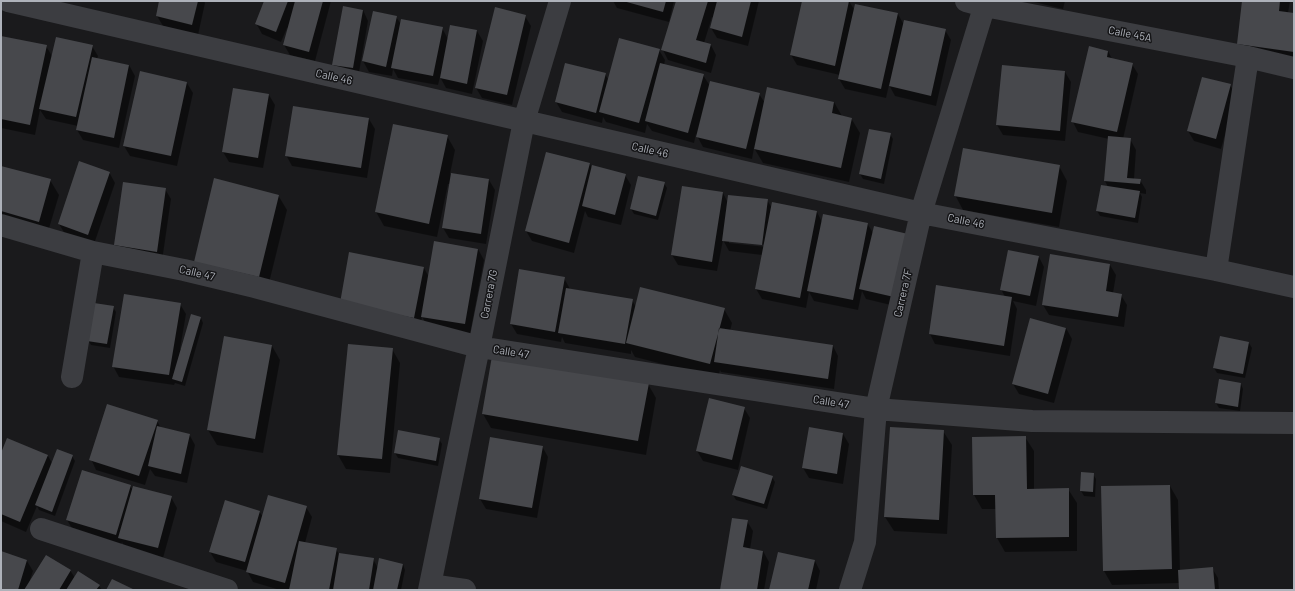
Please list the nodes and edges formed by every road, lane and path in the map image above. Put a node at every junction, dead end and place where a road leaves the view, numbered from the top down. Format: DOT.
graph roads {
  1 [pos="8,1"];
  2 [pos="560,1"];
  3 [pos="979,3"];
  4 [pos="1248,57"];
  5 [pos="1294,68"];
  6 [pos="524,121"];
  7 [pos="921,213"];
  8 [pos="1,225"];
  9 [pos="92,252"];
  10 [pos="1216,270"];
  11 [pos="1294,287"];
  12 [pos="479,347"];
  13 [pos="72,378"];
  14 [pos="876,409"];
  15 [pos="1294,423"];
  16 [pos="41,529"];
  17 [pos="429,587"];
  18 [pos="227,590"];
  19 [pos="465,590"];
  20 [pos="850,590"];
  1 -- 6 [label="street, Calle 46"];
  2 -- 6 [label="street, Carrera 7G"];
  3 -- 4 [label="street, Calle 45A"];
  3 -- 7 [label="street, Carrera 7F"];
  4 -- 5 [label="street, Calle 45A"];
  4 -- 10 [label="street"];
  6 -- 7 [label="street, Calle 46"];
  6 -- 12 [label="street, Carrera 7G"];
  7 -- 10 [label="street, Calle 46"];
  7 -- 14 [label="street, Carrera 7F"];
  8 -- 9 [label="street, Calle 47"];
  9 -- 12 [label="street, Calle 47"];
  9 -- 13 [label="street"];
  10 -- 11 [label="street, Calle 46"];
  12 -- 14 [label="street, Calle 47"];
  12 -- 17 [label="street, Carrera 7G"];
  14 -- 15 [label="street, Calle 47"];
  14 -- 20 [label="street, Carrera 7F"];
  16 -- 18 [label="street"];
  17 -- 19 [label="street"];
}
